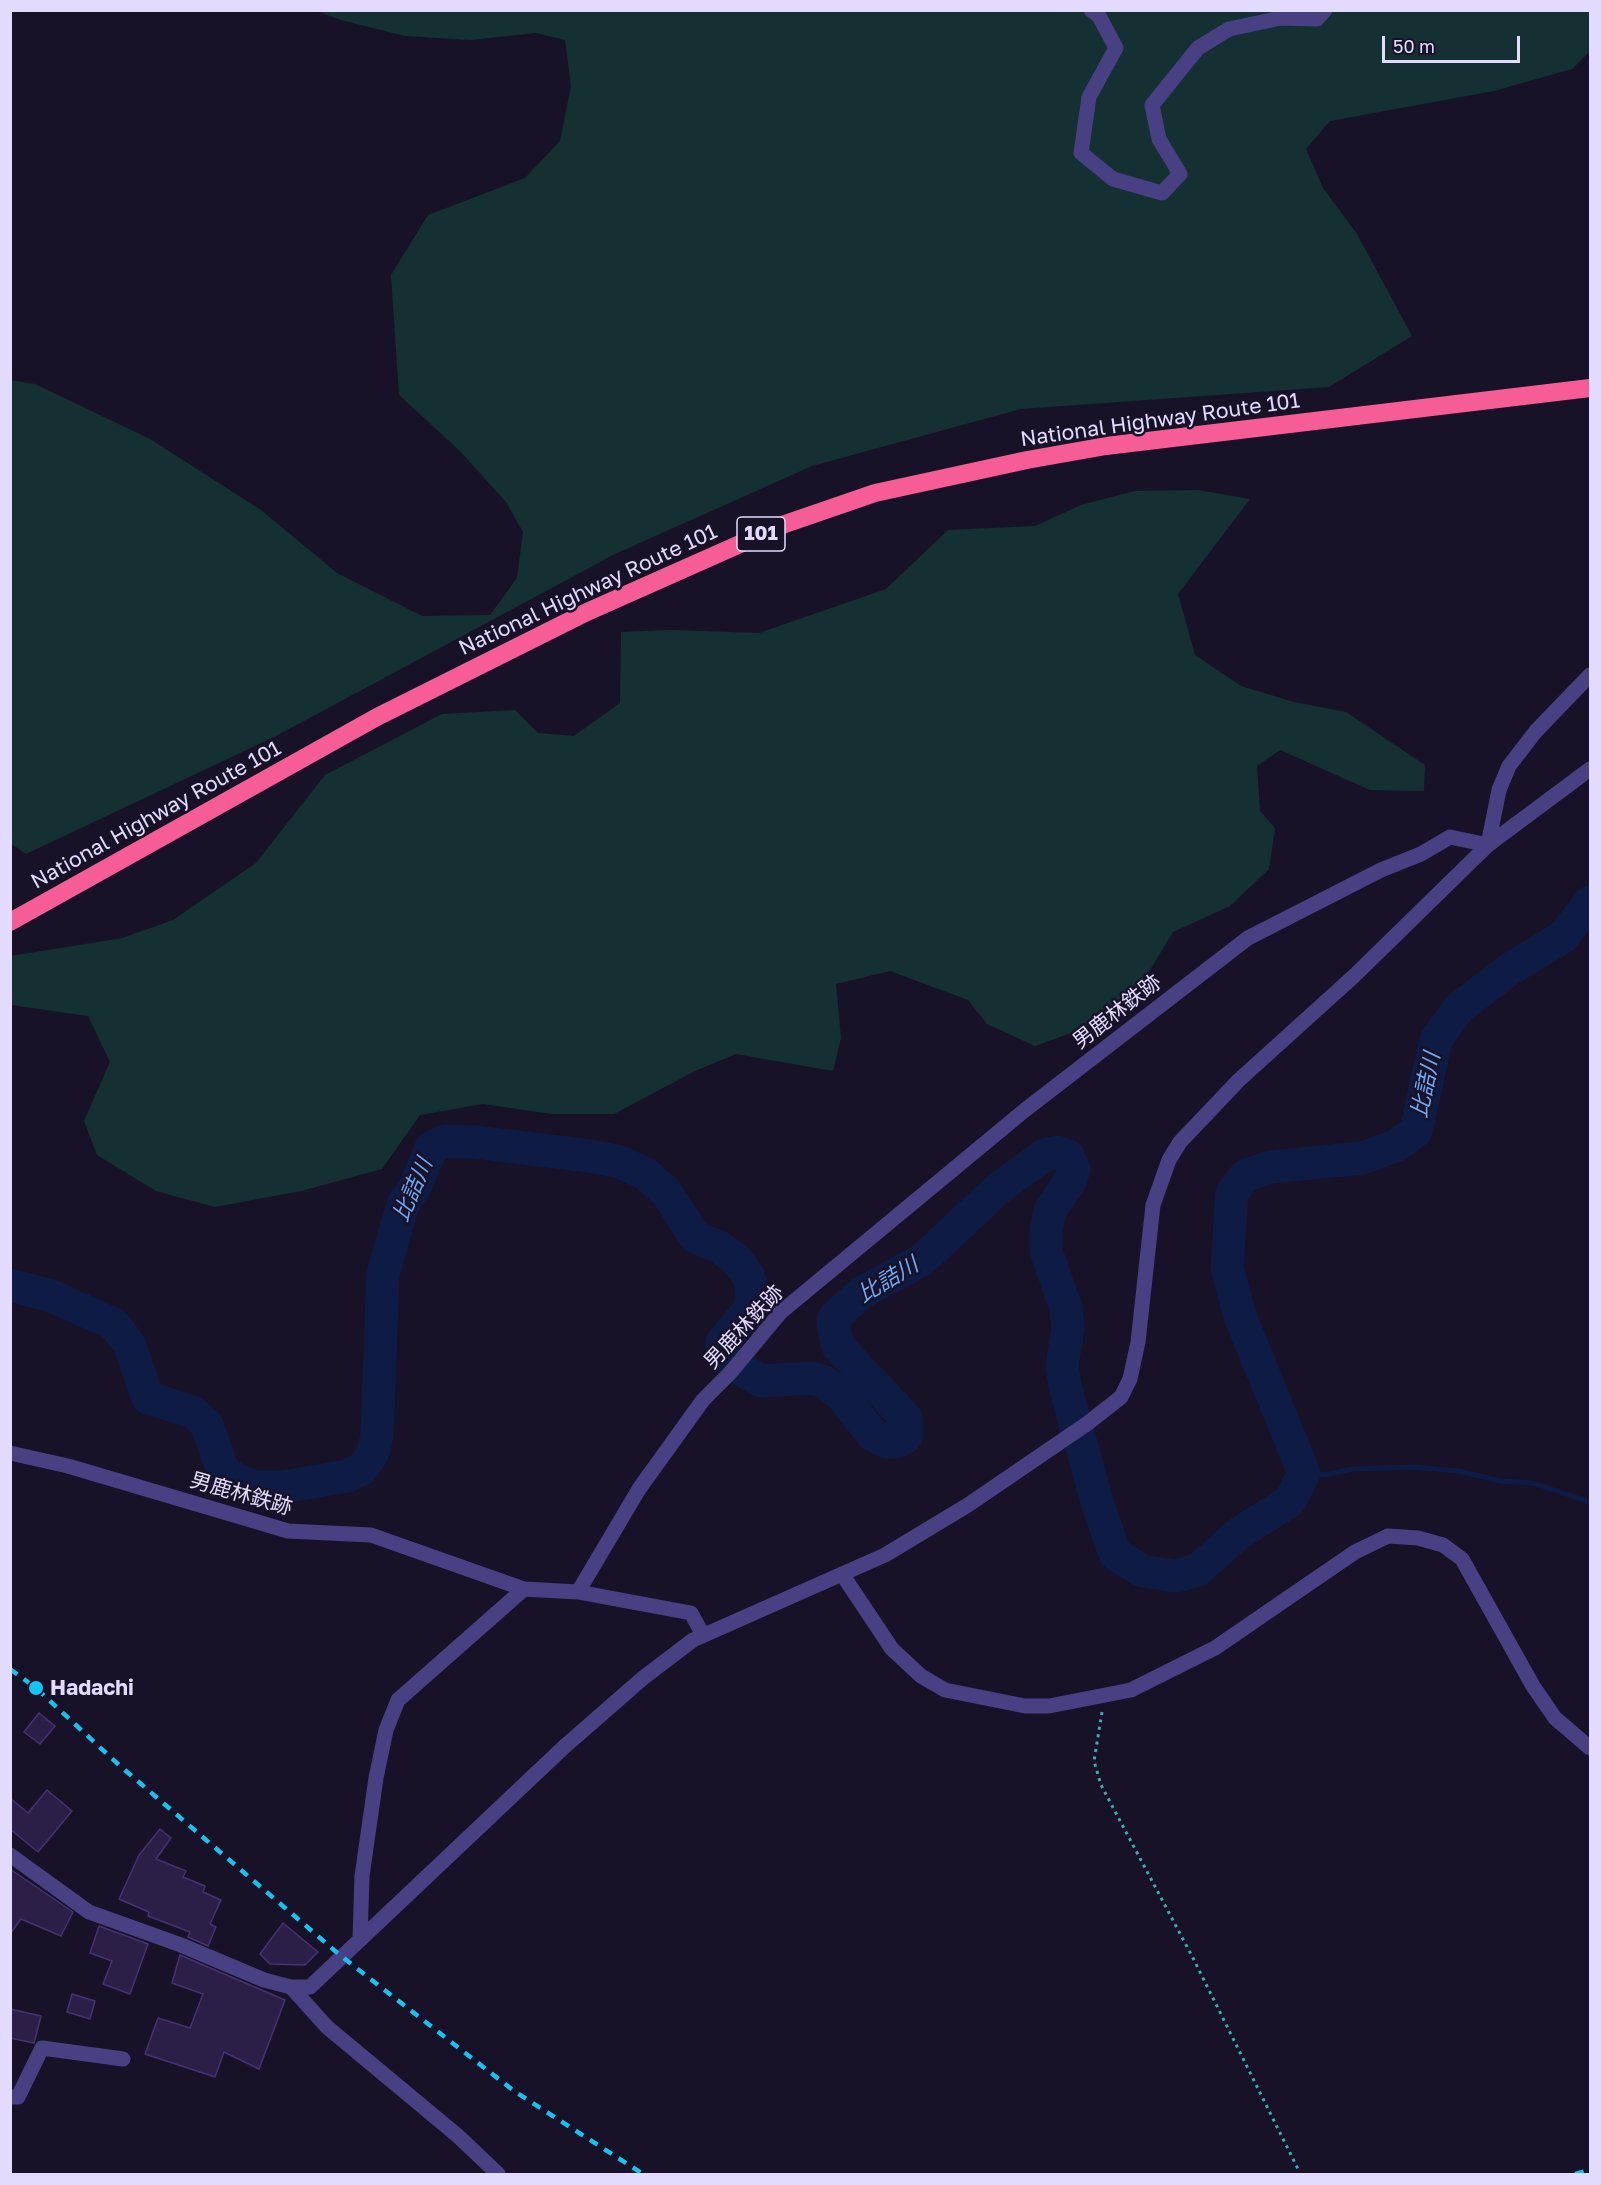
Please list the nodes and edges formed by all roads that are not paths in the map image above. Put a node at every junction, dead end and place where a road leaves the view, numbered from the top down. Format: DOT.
graph roads {
  1 [pos="1091,10"];
  2 [pos="1325,10"];
  3 [pos="1590,388"];
  4 [pos="1590,675"];
  5 [pos="1590,769"];
  6 [pos="1488,845"];
  7 [pos="10,922"];
  8 [pos="10,1454"];
  9 [pos="842,1574"];
  10 [pos="524,1589"];
  11 [pos="578,1592"];
  12 [pos="703,1635"];
  13 [pos="1590,1748"];
  14 [pos="10,1856"];
  15 [pos="360,1939"];
  16 [pos="291,1987"];
  17 [pos="123,2059"];
  18 [pos="10,2097"];
  19 [pos="498,2175"];
  1 -- 2 [label="street"];
  3 -- 7 [label="highway, National Highway Route 101 / 101"];
  4 -- 6 [label="street"];
  5 -- 6 [label="street"];
  6 -- 9 [label="street"];
  6 -- 11 [label="street, 男鹿林鉄跡"];
  8 -- 10 [label="street, 男鹿林鉄跡"];
  9 -- 12 [label="street"];
  9 -- 13 [label="street"];
  10 -- 11 [label="street, 男鹿林鉄跡"];
  10 -- 15 [label="street"];
  11 -- 12 [label="street"];
  12 -- 15 [label="street"];
  14 -- 16 [label="street"];
  15 -- 16 [label="street"];
  16 -- 19 [label="street"];
  17 -- 18 [label="street"];
}
